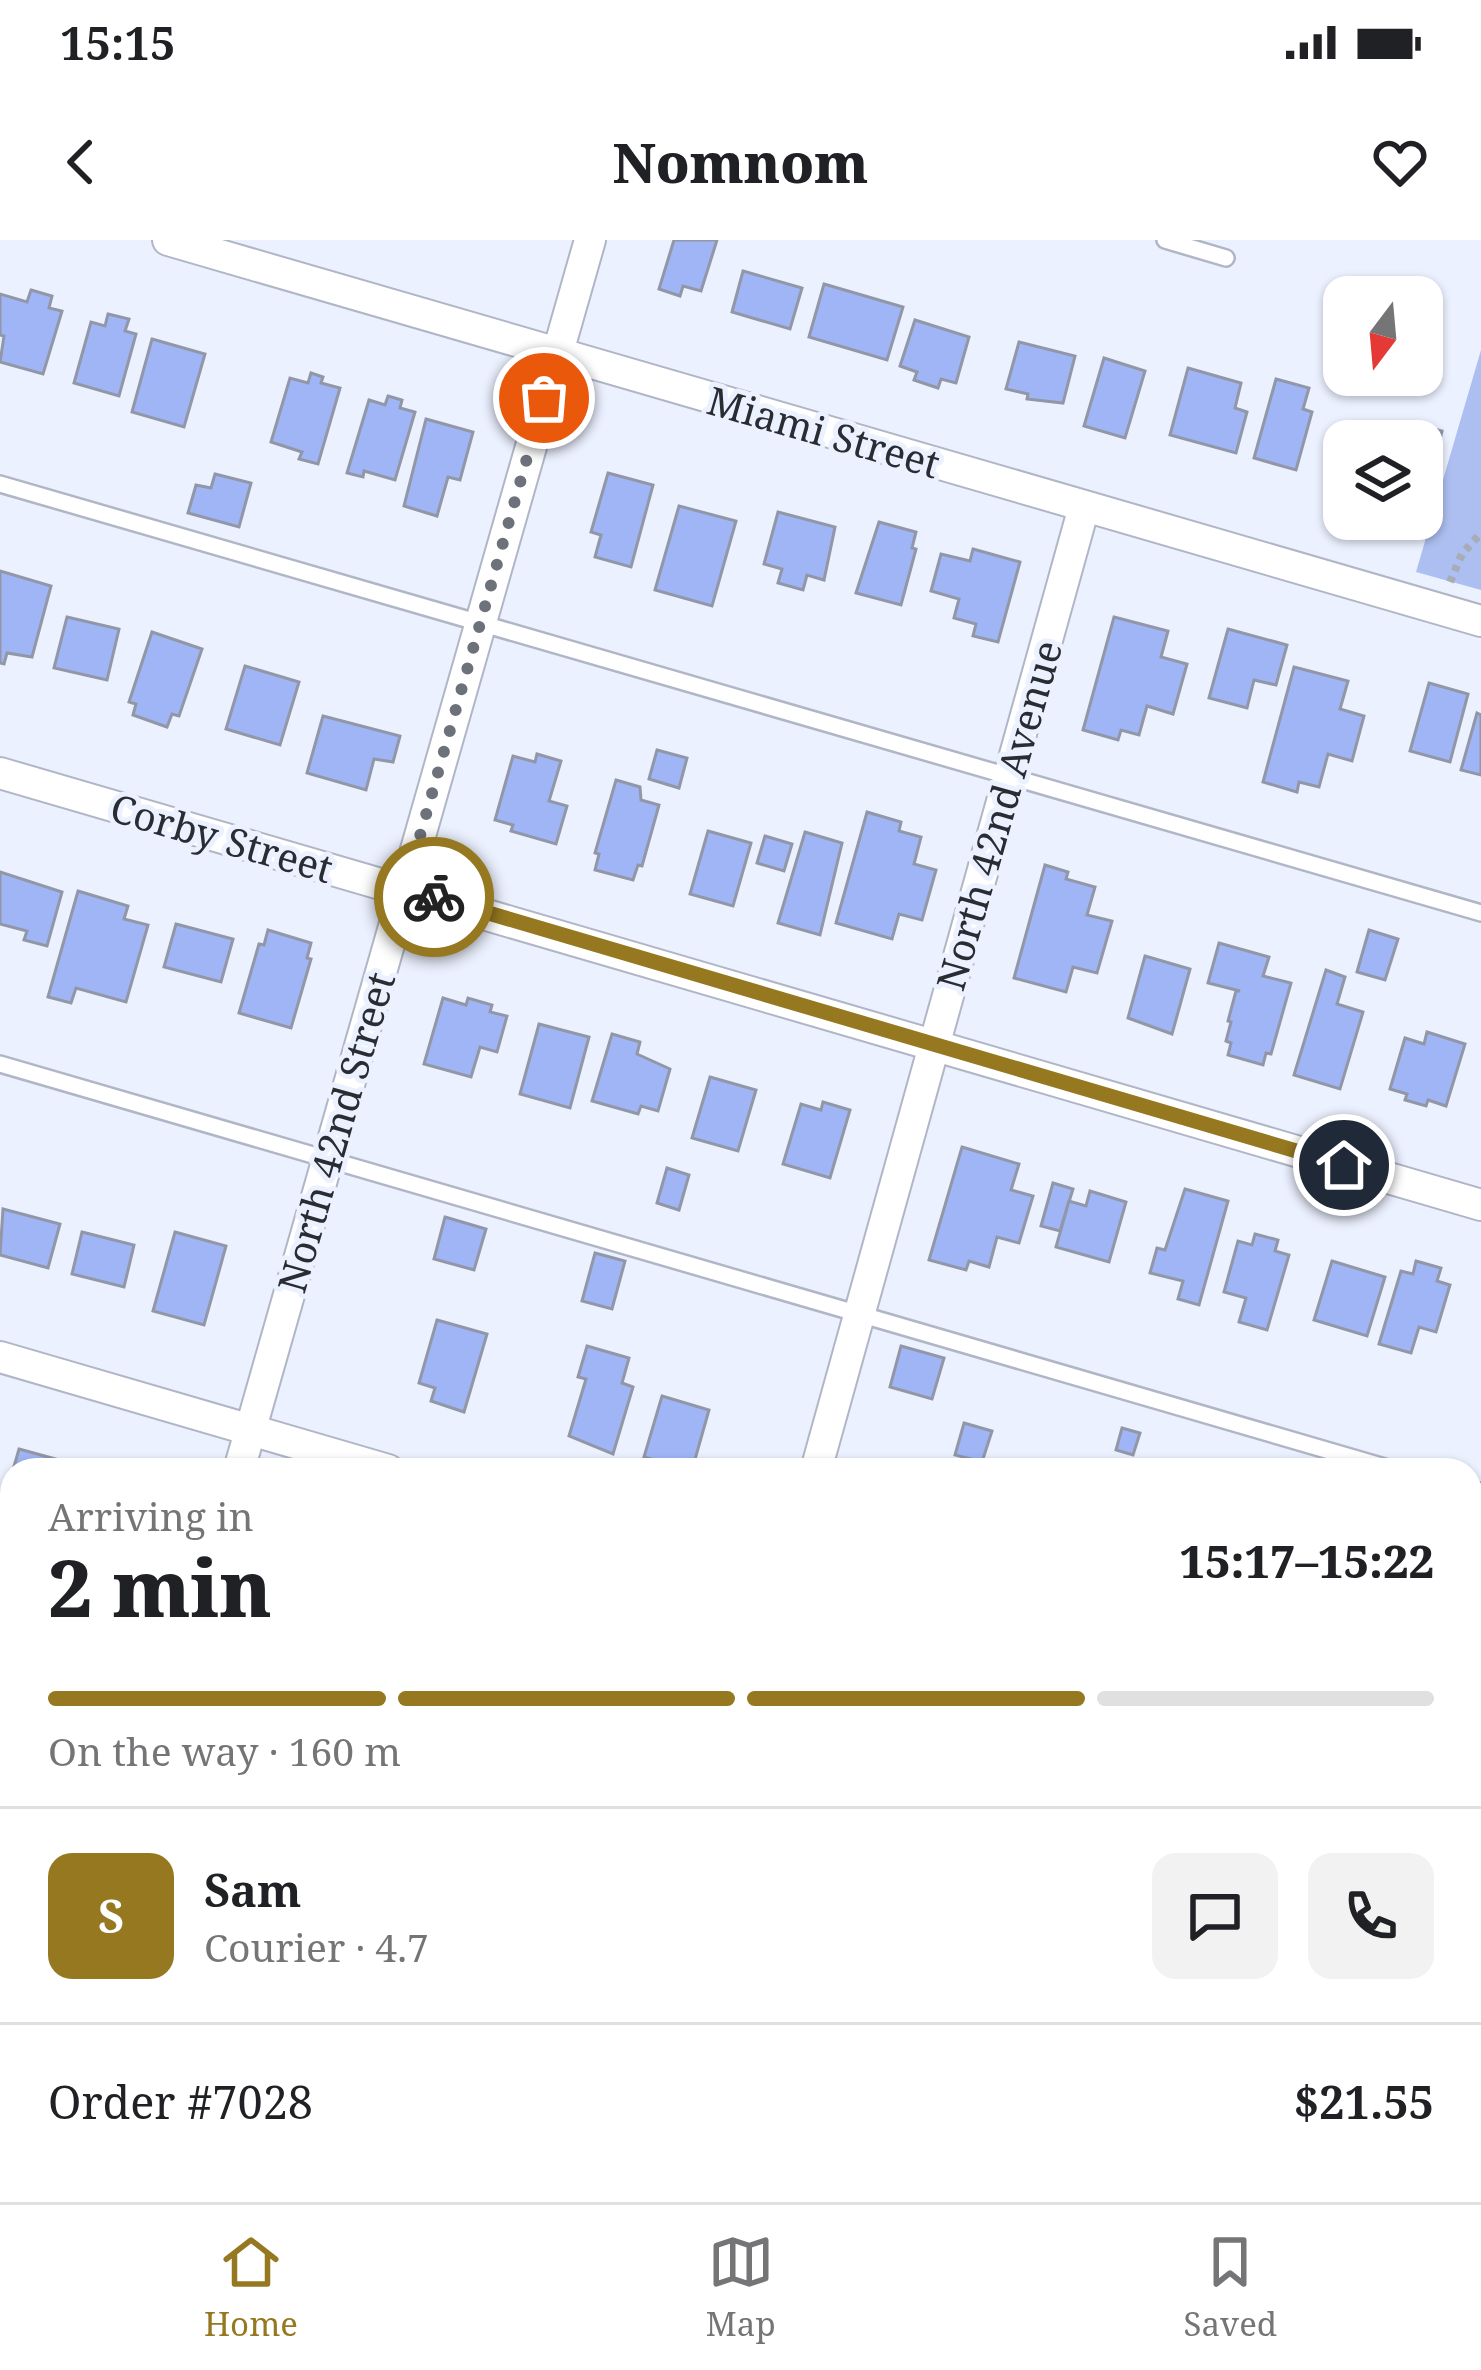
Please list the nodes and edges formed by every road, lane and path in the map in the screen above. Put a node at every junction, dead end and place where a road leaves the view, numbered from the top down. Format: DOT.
graph roads {
  1 [pos="168,240"];
  2 [pos="590,240"];
  3 [pos="1165,240"];
  4 [pos="1226,258"];
  5 [pos="557,354"];
  6 [pos="0,484"];
  7 [pos="1084,507"];
  8 [pos="1481,532"];
  9 [pos="1450,581"];
  10 [pos="1481,621"];
  11 [pos="480,622"];
  12 [pos="0,773"];
  13 [pos="1010,775"];
  14 [pos="405,889"];
  15 [pos="1481,913"];
  16 [pos="934,1045"];
  17 [pos="0,1064"];
  18 [pos="328,1159"];
  19 [pos="1481,1205"];
  20 [pos="861,1314"];
  21 [pos="0,1357"];
  22 [pos="250,1430"];
  23 [pos="242,1458"];
  24 [pos="347,1458"];
  25 [pos="819,1458"];
  26 [pos="1354,1458"];
  1 -- 5 [label="street, Miami Street"];
  2 -- 5 [label="street, North 42nd Street"];
  3 -- 4 [label="lane"];
  5 -- 7 [label="street, Miami Street"];
  5 -- 11 [label="street, North 42nd Street"];
  6 -- 11 [label="lane"];
  7 -- 10 [label="street, Miami Street"];
  7 -- 13 [label="street, North 42nd Avenue"];
  8 -- 9 [label="path"];
  11 -- 13 [label="lane"];
  11 -- 14 [label="street, North 42nd Street"];
  12 -- 14 [label="street, Corby Street"];
  13 -- 15 [label="lane"];
  13 -- 16 [label="street, North 42nd Avenue"];
  14 -- 16 [label="street, Corby Street"];
  14 -- 18 [label="street, North 42nd Street"];
  16 -- 19 [label="street, Corby Street"];
  16 -- 20 [label="street, North 42nd Avenue"];
  17 -- 18 [label="lane"];
  18 -- 20 [label="lane"];
  18 -- 22 [label="street, North 42nd Street"];
  20 -- 25 [label="street, North 42nd Avenue"];
  20 -- 26 [label="lane"];
  21 -- 22 [label="street"];
  22 -- 23 [label="street, North 42nd Street"];
  22 -- 24 [label="street"];
}
